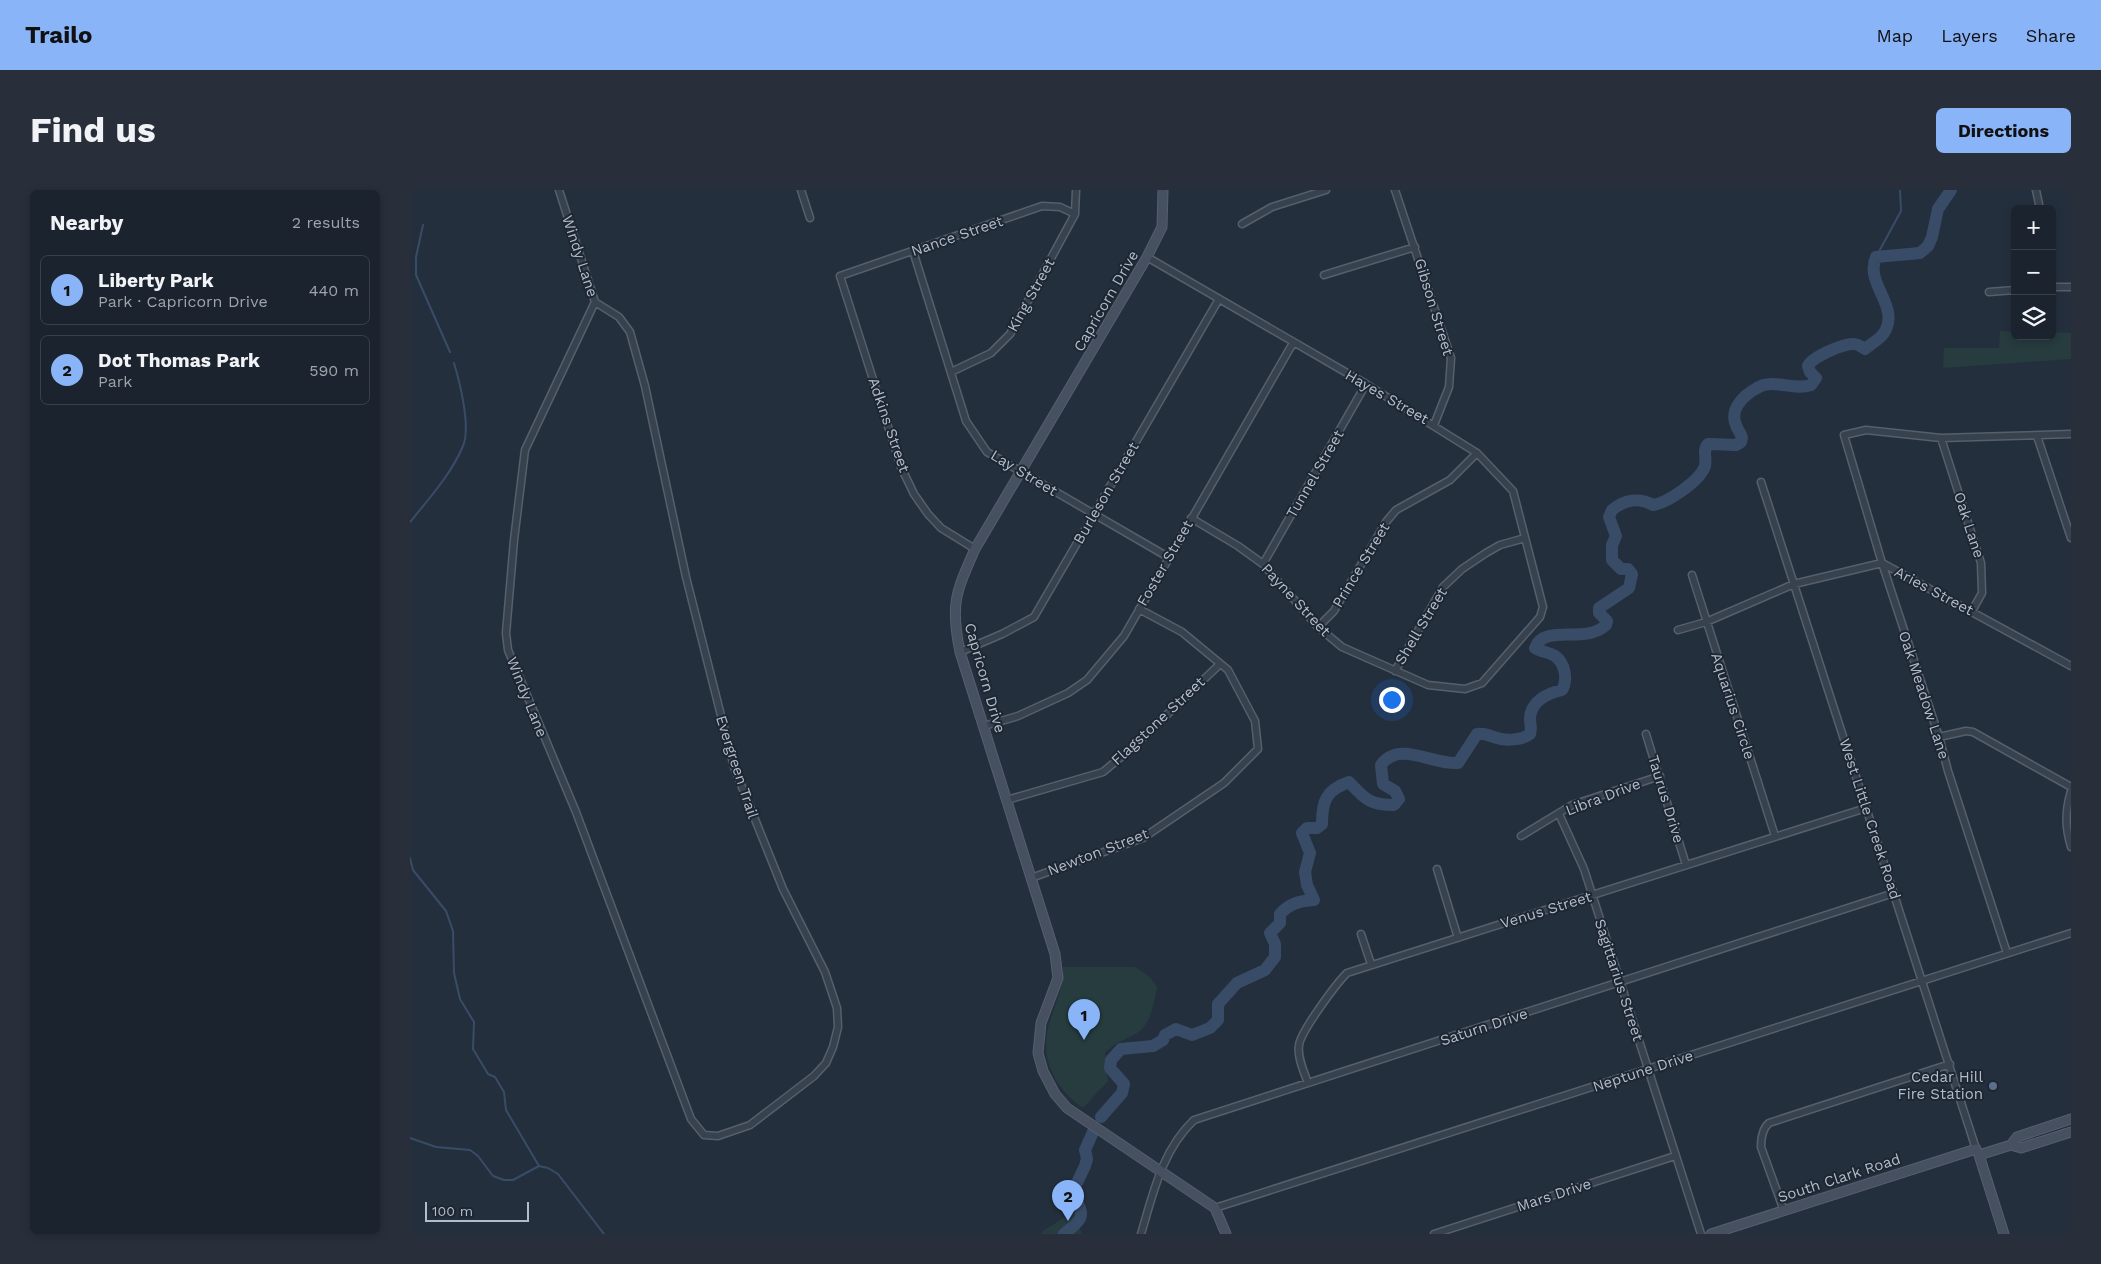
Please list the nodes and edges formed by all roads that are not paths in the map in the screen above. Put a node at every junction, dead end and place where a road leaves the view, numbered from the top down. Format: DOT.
graph roads {
  1 [pos="559,190"];
  2 [pos="801,190"];
  3 [pos="1076,190"];
  4 [pos="1164,190"];
  5 [pos="1326,190"];
  6 [pos="1395,190"];
  7 [pos="2036,190"];
  8 [pos="2039,205"];
  9 [pos="1075,214"];
  10 [pos="810,218"];
  11 [pos="1242,224"];
  12 [pos="1416,247"];
  13 [pos="913,252"];
  14 [pos="1147,258"];
  15 [pos="1324,275"];
  16 [pos="840,276"];
  17 [pos="2056,287"];
  18 [pos="2071,287"];
  19 [pos="2011,290"];
  20 [pos="1989,292"];
  21 [pos="1218,299"];
  22 [pos="595,302"];
  23 [pos="1293,343"];
  24 [pos="951,372"];
  25 [pos="1366,384"];
  26 [pos="1434,425"];
  27 [pos="2071,434"];
  28 [pos="2037,436"];
  29 [pos="1941,438"];
  30 [pos="1477,453"];
  31 [pos="1020,471"];
  32 [pos="1761,482"];
  33 [pos="1094,515"];
  34 [pos="1190,518"];
  35 [pos="1525,538"];
  36 [pos="2071,538"];
  37 [pos="975,549"];
  38 [pos="1168,557"];
  39 [pos="1882,563"];
  40 [pos="1263,564"];
  41 [pos="1692,575"];
  42 [pos="1794,584"];
  43 [pos="1544,607"];
  44 [pos="1139,609"];
  45 [pos="1972,611"];
  46 [pos="1706,622"];
  47 [pos="1318,627"];
  48 [pos="1678,630"];
  49 [pos="960,652"];
  50 [pos="1220,664"];
  51 [pos="2071,666"];
  52 [pos="1395,671"];
  53 [pos="984,726"];
  54 [pos="1646,734"];
  55 [pos="1940,737"];
  56 [pos="1660,776"];
  57 [pos="2071,787"];
  58 [pos="2071,791"];
  59 [pos="1007,800"];
  60 [pos="1866,808"];
  61 [pos="1558,814"];
  62 [pos="1521,836"];
  63 [pos="1775,836"];
  64 [pos="2071,847"];
  65 [pos="1686,865"];
  66 [pos="1437,869"];
  67 [pos="1031,878"];
  68 [pos="1894,893"];
  69 [pos="1592,896"];
  70 [pos="2071,933"];
  71 [pos="1362,934"];
  72 [pos="1458,938"];
  73 [pos="2008,953"];
  74 [pos="1371,964"];
  75 [pos="1923,981"];
  76 [pos="1620,983"];
  77 [pos="1950,1064"];
  78 [pos="1648,1070"];
  79 [pos="1308,1083"];
  80 [pos="688,1111"];
  81 [pos="2071,1119"];
  82 [pos="2071,1132"];
  83 [pos="2011,1145"];
  84 [pos="1978,1152"];
  85 [pos="1675,1156"];
  86 [pos="1160,1170"];
  87 [pos="1215,1208"];
  88 [pos="1784,1211"];
  89 [pos="1141,1234"];
  90 [pos="1226,1234"];
  91 [pos="1434,1234"];
  92 [pos="1701,1234"];
  93 [pos="1710,1234"];
  94 [pos="2004,1234"];
  1 -- 22 [label="street, Windy Lane"];
  2 -- 10 [label="street"];
  3 -- 9 [label="street, King Street"];
  4 -- 14 [label="street, Capricorn Drive"];
  5 -- 11 [label="street"];
  6 -- 12 [label="street, Gibson Street"];
  7 -- 8 [label="street"];
  9 -- 13 [label="street, Nance Street"];
  9 -- 24 [label="street, King Street"];
  12 -- 15 [label="street"];
  12 -- 26 [label="street, Gibson Street"];
  13 -- 16 [label="street, Nance Street"];
  13 -- 24 [label="street, Lay Street"];
  14 -- 21 [label="street, Hayes Street"];
  14 -- 31 [label="street, Capricorn Drive"];
  16 -- 37 [label="street, Adkins Street"];
  17 -- 18 [label="street"];
  19 -- 20 [label="street"];
  21 -- 23 [label="street, Hayes Street"];
  21 -- 33 [label="street, Burleson Street"];
  22 -- 80 [label="street, Windy Lane"];
  22 -- 80 [label="street, Evergreen Trail"];
  23 -- 25 [label="street, Hayes Street"];
  23 -- 34 [label="street, Foster Street"];
  24 -- 31 [label="street, Lay Street"];
  25 -- 26 [label="street, Hayes Street"];
  25 -- 40 [label="street, Tunnel Street"];
  26 -- 30 [label="street, Hayes Street"];
  27 -- 28 [label="street"];
  28 -- 29 [label="street"];
  28 -- 36 [label="street"];
  29 -- 39 [label="street, Oak Meadow Lane"];
  29 -- 45 [label="street, Oak Lane"];
  30 -- 35 [label="street, Hayes Street"];
  30 -- 47 [label="street, Prince Street"];
  31 -- 33 [label="street, Lay Street"];
  31 -- 37 [label="street, Capricorn Drive"];
  32 -- 42 [label="street, West Little Creek Road"];
  33 -- 38 [label="street, Lay Street"];
  33 -- 49 [label="street, Burleson Street"];
  34 -- 38 [label="street, Foster Street"];
  34 -- 40 [label="street, Payne Street"];
  35 -- 43 [label="street, Hayes Street"];
  35 -- 52 [label="street, Shell Street"];
  37 -- 49 [label="street, Capricorn Drive"];
  38 -- 44 [label="street, Foster Street"];
  39 -- 42 [label="street, Aries Street"];
  39 -- 45 [label="street, Aries Street"];
  39 -- 55 [label="street, Oak Meadow Lane"];
  40 -- 47 [label="street, Payne Street"];
  41 -- 46 [label="street, Aquarius Circle"];
  42 -- 46 [label="street, Aries Street"];
  42 -- 60 [label="street, West Little Creek Road"];
  43 -- 52 [label="street, Payne Street"];
  44 -- 50 [label="street"];
  44 -- 53 [label="street, Foster Street"];
  45 -- 51 [label="street, Aries Street"];
  46 -- 48 [label="street, Aries Street"];
  46 -- 63 [label="street, Aquarius Circle"];
  47 -- 52 [label="street, Payne Street"];
  49 -- 53 [label="street, Capricorn Drive"];
  50 -- 59 [label="street, Flagstone Street"];
  50 -- 67 [label="street, Newton Street"];
  53 -- 59 [label="street, Capricorn Drive"];
  54 -- 56 [label="street, Taurus Drive"];
  55 -- 57 [label="street"];
  55 -- 73 [label="street, Oak Meadow Lane"];
  56 -- 61 [label="street, Libra Drive"];
  56 -- 65 [label="street, Taurus Drive"];
  58 -- 64 [label="street"];
  59 -- 67 [label="street, Capricorn Drive"];
  60 -- 63 [label="street, Venus Street"];
  60 -- 68 [label="street, West Little Creek Road"];
  61 -- 62 [label="street, Libra Drive"];
  61 -- 69 [label="street, Sagittarius Street"];
  63 -- 65 [label="street, Venus Street"];
  65 -- 69 [label="street, Venus Street"];
  66 -- 72 [label="street"];
  67 -- 86 [label="street, Capricorn Drive"];
  68 -- 75 [label="street, West Little Creek Road"];
  68 -- 76 [label="street, Saturn Drive"];
  69 -- 72 [label="street, Venus Street"];
  69 -- 76 [label="street, Sagittarius Street"];
  70 -- 73 [label="street, Neptune Drive"];
  71 -- 74 [label="street"];
  72 -- 74 [label="street, Venus Street"];
  73 -- 75 [label="street, Neptune Drive"];
  74 -- 79 [label="street, Venus Street"];
  75 -- 77 [label="street, West Little Creek Road"];
  75 -- 78 [label="street, Neptune Drive"];
  76 -- 78 [label="street, Sagittarius Street"];
  76 -- 79 [label="street, Saturn Drive"];
  77 -- 84 [label="street, West Little Creek Road"];
  77 -- 88 [label="street"];
  78 -- 85 [label="street, Sagittarius Street"];
  78 -- 87 [label="street, Neptune Drive"];
  79 -- 86 [label="street, Saturn Drive"];
  81 -- 83 [label="street, South Clark Road"];
  82 -- 83 [label="street, South Clark Road"];
  83 -- 84 [label="street, South Clark Road"];
  84 -- 88 [label="street, South Clark Road"];
  84 -- 94 [label="street"];
  85 -- 91 [label="street, Mars Drive"];
  85 -- 92 [label="street, Sagittarius Street"];
  86 -- 87 [label="street, Capricorn Drive"];
  86 -- 89 [label="street, Saturn Drive"];
  87 -- 90 [label="street"];
  88 -- 93 [label="street, South Clark Road"];
}
